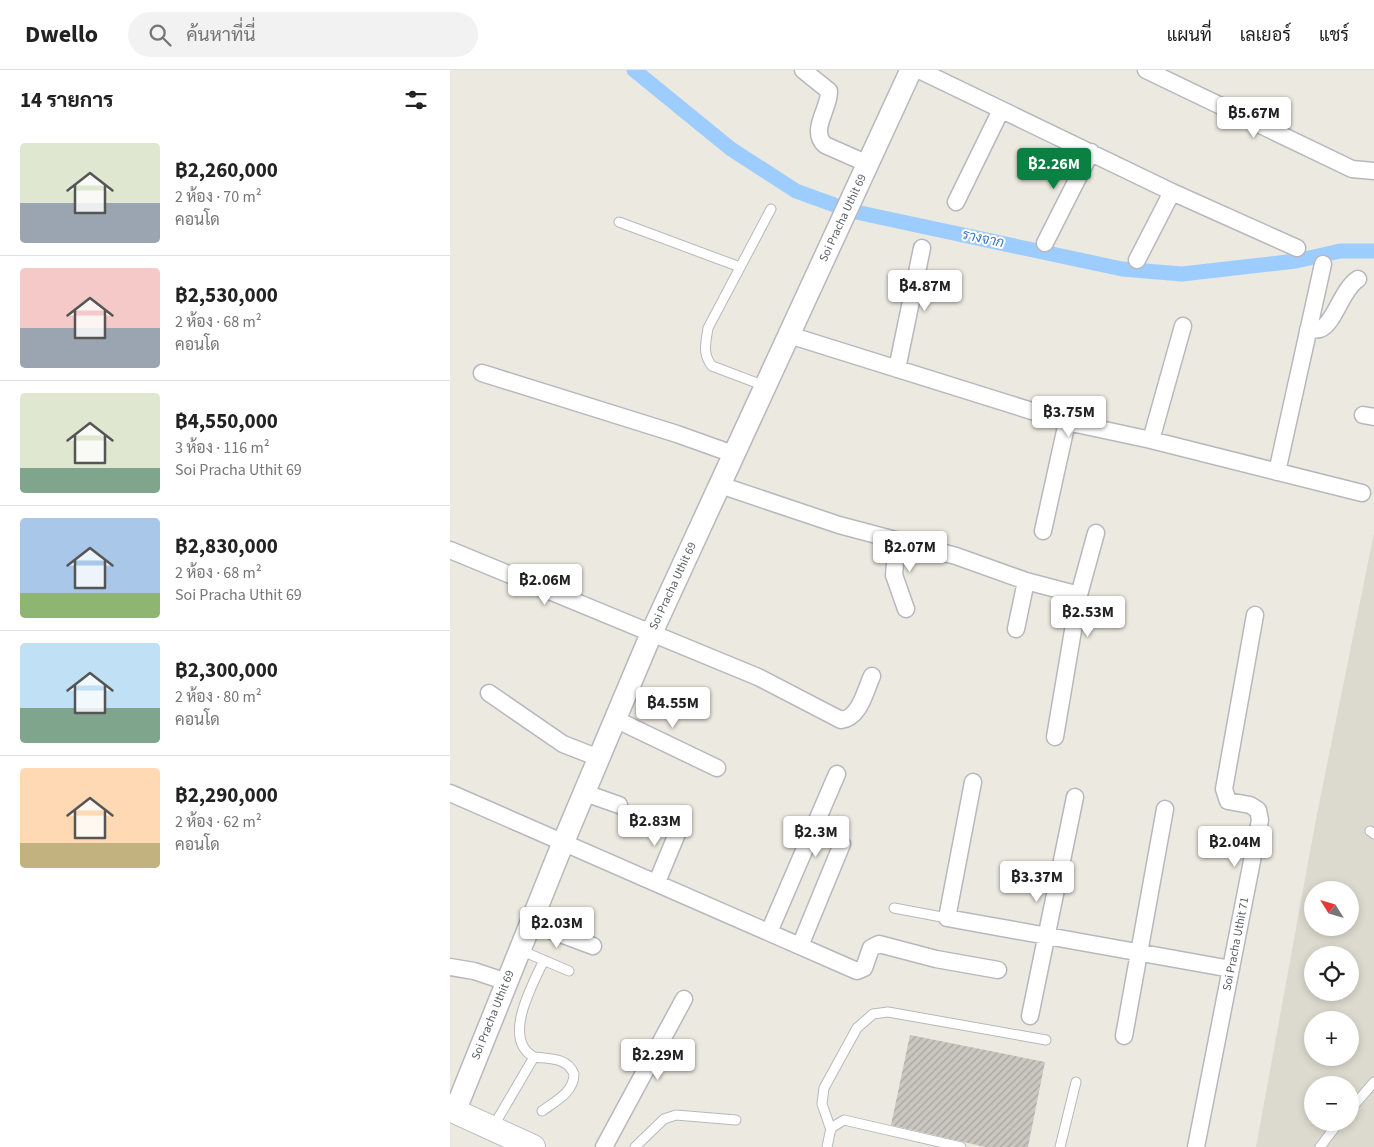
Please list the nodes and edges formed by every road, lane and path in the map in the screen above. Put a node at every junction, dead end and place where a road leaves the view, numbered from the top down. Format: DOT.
graph roads {
  1 [pos="803,70"];
  2 [pos="911,70"];
  3 [pos="919,70"];
  4 [pos="1146,70"];
  5 [pos="1001,110"];
  6 [pos="1091,152"];
  7 [pos="868,164"];
  8 [pos="1374,171"];
  9 [pos="1172,192"];
  10 [pos="956,202"];
  11 [pos="771,210"];
  12 [pos="619,222"];
  13 [pos="1045,243"];
  14 [pos="922,248"];
  15 [pos="1297,248"];
  16 [pos="1137,260"];
  17 [pos="1323,264"];
  18 [pos="740,267"];
  19 [pos="1358,278"];
  20 [pos="1183,326"];
  21 [pos="1308,330"];
  22 [pos="789,335"];
  23 [pos="898,369"];
  24 [pos="482,373"];
  25 [pos="766,386"];
  26 [pos="1067,422"];
  27 [pos="1151,440"];
  28 [pos="733,454"];
  29 [pos="1277,472"];
  30 [pos="720,485"];
  31 [pos="1362,493"];
  32 [pos="1043,531"];
  33 [pos="1096,533"];
  34 [pos="897,540"];
  35 [pos="450,550"];
  36 [pos="1026,581"];
  37 [pos="1079,595"];
  38 [pos="906,609"];
  39 [pos="1255,615"];
  40 [pos="1016,629"];
  41 [pos="652,632"];
  42 [pos="872,676"];
  43 [pos="489,693"];
  44 [pos="615,719"];
  45 [pos="1055,737"];
  46 [pos="599,758"];
  47 [pos="717,768"];
  48 [pos="837,774"];
  49 [pos="972,782"];
  50 [pos="450,793"];
  51 [pos="585,793"];
  52 [pos="1075,797"];
  53 [pos="619,805"];
  54 [pos="1165,809"];
  55 [pos="681,824"];
  56 [pos="563,843"];
  57 [pos="842,844"];
  58 [pos="657,882"];
  59 [pos="894,908"];
  60 [pos="947,918"];
  61 [pos="531,923"];
  62 [pos="769,932"];
  63 [pos="1046,935"];
  64 [pos="593,946"];
  65 [pos="800,946"];
  66 [pos="520,950"];
  67 [pos="1139,953"];
  68 [pos="544,960"];
  69 [pos="450,967"];
  70 [pos="1231,969"];
  71 [pos="998,970"];
  72 [pos="569,971"];
  73 [pos="507,982"];
  74 [pos="684,1000"];
  75 [pos="1030,1016"];
  76 [pos="1124,1036"];
  77 [pos="1046,1040"];
  78 [pos="534,1057"];
  79 [pos="1076,1082"];
  80 [pos="1374,1082"];
  81 [pos="1359,1100"];
  82 [pos="453,1110"];
  83 [pos="542,1111"];
  84 [pos="736,1120"];
  85 [pos="493,1127"];
  86 [pos="831,1130"];
  87 [pos="1332,1131"];
  88 [pos="1061,1144"];
  89 [pos="533,1147"];
  90 [pos="604,1147"];
  91 [pos="636,1147"];
  92 [pos="827,1147"];
  93 [pos="961,1147"];
  94 [pos="1069,1147"];
  95 [pos="1196,1147"];
  96 [pos="1320,1147"];
  1 -- 7 [label="street"];
  2 -- 7 [label="street, Soi Pracha Uthit 69"];
  3 -- 5 [label="street"];
  4 -- 8 [label="street"];
  5 -- 6 [label="street"];
  5 -- 10 [label="street"];
  6 -- 9 [label="street"];
  6 -- 13 [label="street"];
  7 -- 22 [label="street, Soi Pracha Uthit 69"];
  9 -- 15 [label="street"];
  9 -- 16 [label="street"];
  11 -- 18 [label="lane"];
  12 -- 18 [label="lane"];
  14 -- 23 [label="street"];
  17 -- 21 [label="street"];
  18 -- 25 [label="lane"];
  19 -- 21 [label="street"];
  20 -- 27 [label="street"];
  21 -- 29 [label="street"];
  22 -- 23 [label="street"];
  22 -- 25 [label="street, Soi Pracha Uthit 69"];
  23 -- 26 [label="street"];
  24 -- 28 [label="street"];
  25 -- 28 [label="street, Soi Pracha Uthit 69"];
  26 -- 27 [label="street"];
  26 -- 32 [label="street"];
  27 -- 29 [label="street"];
  28 -- 30 [label="street, Soi Pracha Uthit 69"];
  29 -- 31 [label="street"];
  30 -- 34 [label="street"];
  30 -- 41 [label="street, Soi Pracha Uthit 69"];
  33 -- 37 [label="street"];
  34 -- 36 [label="street"];
  34 -- 38 [label="street"];
  35 -- 41 [label="street"];
  36 -- 37 [label="street"];
  36 -- 40 [label="street"];
  37 -- 45 [label="street"];
  39 -- 70 [label="street, Soi Pracha Uthit 71"];
  41 -- 42 [label="street"];
  41 -- 44 [label="street, Soi Pracha Uthit 69"];
  43 -- 46 [label="street"];
  44 -- 46 [label="street, Soi Pracha Uthit 69"];
  44 -- 47 [label="street"];
  46 -- 51 [label="street, Soi Pracha Uthit 69"];
  48 -- 62 [label="street"];
  49 -- 60 [label="street"];
  50 -- 56 [label="street"];
  51 -- 53 [label="street"];
  51 -- 56 [label="street, Soi Pracha Uthit 69"];
  52 -- 63 [label="street"];
  54 -- 67 [label="street"];
  55 -- 58 [label="street"];
  56 -- 58 [label="street"];
  56 -- 61 [label="street, Soi Pracha Uthit 69"];
  57 -- 65 [label="street"];
  58 -- 62 [label="street"];
  59 -- 60 [label="lane"];
  60 -- 63 [label="street"];
  61 -- 64 [label="street"];
  61 -- 66 [label="street, Soi Pracha Uthit 69"];
  62 -- 65 [label="street"];
  63 -- 67 [label="street"];
  63 -- 75 [label="street"];
  65 -- 71 [label="street"];
  66 -- 68 [label="lane"];
  66 -- 73 [label="street, Soi Pracha Uthit 69"];
  67 -- 70 [label="street"];
  67 -- 76 [label="street"];
  68 -- 72 [label="lane"];
  68 -- 78 [label="lane"];
  69 -- 73 [label="street"];
  70 -- 95 [label="street, Soi Pracha Uthit 71"];
  73 -- 82 [label="street, Soi Pracha Uthit 69"];
  74 -- 90 [label="street"];
  77 -- 86 [label="lane"];
  78 -- 83 [label="lane"];
  78 -- 85 [label="lane"];
  79 -- 88 [label="lane"];
  80 -- 81 [label="lane"];
  82 -- 85 [label="main road"];
  84 -- 91 [label="lane"];
  85 -- 89 [label="main road"];
  86 -- 92 [label="lane"];
  86 -- 93 [label="lane"];
  87 -- 96 [label="lane"];
  88 -- 94 [label="lane"];
}
